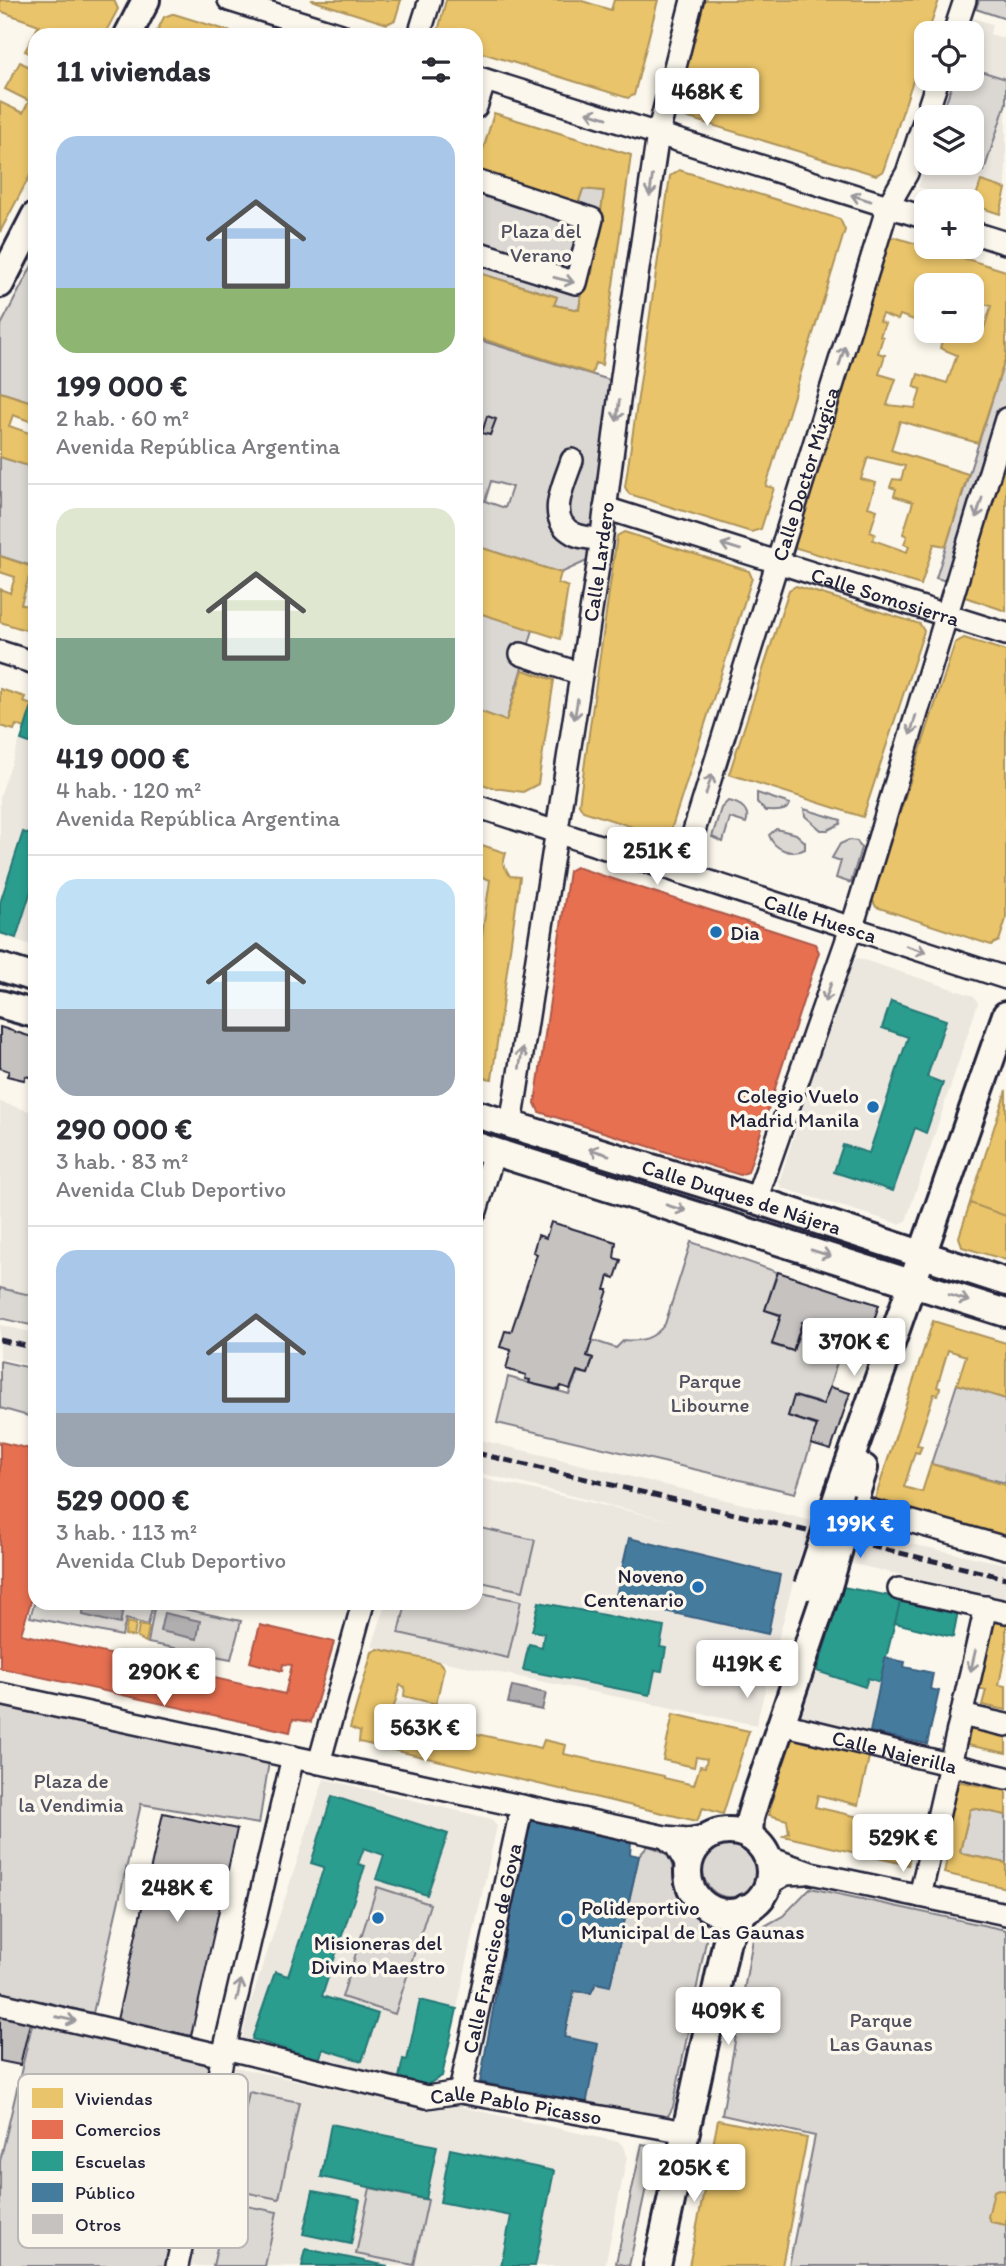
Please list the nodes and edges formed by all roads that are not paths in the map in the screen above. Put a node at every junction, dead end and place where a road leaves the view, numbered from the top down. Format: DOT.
graph roads {
  1 [pos="146,0"];
  2 [pos="229,0"];
  3 [pos="430,0"];
  4 [pos="692,0"];
  5 [pos="965,0"];
  6 [pos="958,21"];
  7 [pos="132,28"];
  8 [pos="319,28"];
  9 [pos="421,28"];
  10 [pos="483,80"];
  11 [pos="934,91"];
  12 [pos="658,134"];
  13 [pos="483,183"];
  14 [pos="888,206"];
  15 [pos="914,214"];
  16 [pos="28,230"];
  17 [pos="984,236"];
  18 [pos="483,240"];
  19 [pos="1006,243"];
  20 [pos="510,249"];
  21 [pos="483,254"];
  22 [pos="0,284"];
  23 [pos="1006,419"];
  24 [pos="572,460"];
  25 [pos="606,508"];
  26 [pos="601,540"];
  27 [pos="778,562"];
  28 [pos="945,615"];
  29 [pos="1006,634"];
  30 [pos="0,652"];
  31 [pos="521,654"];
  32 [pos="28,661"];
  33 [pos="581,674"];
  34 [pos="483,808"];
  35 [pos="556,832"];
  36 [pos="681,873"];
  37 [pos="851,928"];
  38 [pos="0,967"];
  39 [pos="28,976"];
  40 [pos="1006,978"];
  41 [pos="0,1004"];
  42 [pos="28,1012"];
  43 [pos="1006,1015"];
  44 [pos="483,1116"];
  45 [pos="511,1125"];
  46 [pos="485,1149"];
  47 [pos="756,1200"];
  48 [pos="921,1253"];
  49 [pos="912,1282"];
  50 [pos="1006,1282"];
  51 [pos="1006,1312"];
  52 [pos="847,1503"];
  53 [pos="1006,1548"];
  54 [pos="817,1588"];
  55 [pos="899,1589"];
  56 [pos="996,1609"];
  57 [pos="360,1612"];
  58 [pos="0,1694"];
  59 [pos="961,1715"];
  60 [pos="782,1724"];
  61 [pos="1006,1725"];
  62 [pos="293,1757"];
  63 [pos="319,1763"];
  64 [pos="949,1765"];
  65 [pos="1006,1778"];
  66 [pos="522,1806"];
  67 [pos="730,1834"];
  68 [pos="665,1837"];
  69 [pos="767,1857"];
  70 [pos="688,1867"];
  71 [pos="811,1873"];
  72 [pos="768,1884"];
  73 [pos="920,1896"];
  74 [pos="746,1908"];
  75 [pos="714,1909"];
  76 [pos="1006,1914"];
  77 [pos="725,1952"];
  78 [pos="0,2004"];
  79 [pos="224,2052"];
  80 [pos="219,2074"];
  81 [pos="460,2092"];
  82 [pos="686,2132"];
  83 [pos="181,2248"];
  84 [pos="177,2266"];
  85 [pos="657,2266"];
  1 -- 7 [label="main road"];
  2 -- 8 [label="street"];
  3 -- 9 [label="street"];
  4 -- 12 [label="street, Calle Lardero"];
  5 -- 6 [label="street"];
  12 -- 10 [label="street, one-way"];
  11 -- 14 [label="street, Calle Doctor Múgica"];
  14 -- 12 [label="street, one-way"];
  12 -- 25 [label="street, Calle Lardero, one-way"];
  21 -- 13 [label="street, one-way"];
  14 -- 15 [label="street"];
  27 -- 14 [label="street, Calle Doctor Múgica, one-way"];
  16 -- 22 [label="main road"];
  17 -- 19 [label="street"];
  18 -- 20 [label="street"];
  23 -- 28 [label="street, one-way"];
  24 -- 26 [label="street"];
  25 -- 26 [label="street, Calle Lardero"];
  27 -- 25 [label="street, Calle Somosierra, one-way"];
  26 -- 33 [label="street, Calle Lardero"];
  27 -- 28 [label="street, Calle Somosierra"];
  36 -- 27 [label="street, Calle Doctor Múgica, one-way"];
  28 -- 29 [label="street, Calle Somosierra"];
  28 -- 37 [label="street, one-way"];
  30 -- 32 [label="street"];
  31 -- 33 [label="street"];
  33 -- 35 [label="street, Calle Lardero, one-way"];
  34 -- 35 [label="street, Calle Huesca"];
  35 -- 36 [label="street, Calle Huesca"];
  45 -- 35 [label="street, Calle Lardero, one-way"];
  36 -- 37 [label="street, Calle Huesca"];
  37 -- 40 [label="street, Calle Huesca, one-way"];
  37 -- 47 [label="street, one-way"];
  38 -- 39 [label="main road"];
  41 -- 42 [label="main road"];
  43 -- 48 [label="main road"];
  44 -- 45 [label="main road, Calle Duques de Nájera"];
  47 -- 45 [label="main road, Calle Duques de Nájera, one-way"];
  46 -- 49 [label="main road, Calle Duques de Nájera, one-way"];
  47 -- 48 [label="main road, Calle Duques de Nájera"];
  48 -- 49 [label="main road"];
  48 -- 50 [label="main road, Calle Duques de Nájera"];
  49 -- 51 [label="main road, Calle Duques de Nájera, one-way"];
  49 -- 52 [label="main road"];
  52 -- 53 [label="street"];
  52 -- 54 [label="main road, bridge"];
  54 -- 60 [label="main road"];
  54 -- 67 [label="main road"];
  55 -- 56 [label="street"];
  56 -- 59 [label="street, one-way"];
  57 -- 63 [label="street"];
  58 -- 62 [label="street"];
  59 -- 61 [label="street"];
  59 -- 64 [label="street"];
  60 -- 64 [label="street, Calle Najerilla"];
  60 -- 67 [label="main road"];
  62 -- 63 [label="street"];
  79 -- 62 [label="street, one-way"];
  63 -- 66 [label="street"];
  64 -- 65 [label="street, Calle Najerilla"];
  64 -- 73 [label="street"];
  66 -- 68 [label="street"];
  66 -- 81 [label="street, Calle Francisco de Goya"];
  67 -- 68 [label="street"];
  67 -- 69 [label="main road"];
  67 -- 70 [label="main road"];
  68 -- 70 [label="street"];
  69 -- 71 [label="street"];
  69 -- 72 [label="main road"];
  70 -- 75 [label="main road"];
  71 -- 72 [label="street"];
  71 -- 73 [label="street"];
  72 -- 74 [label="main road"];
  73 -- 76 [label="street"];
  74 -- 75 [label="main road"];
  74 -- 77 [label="main road"];
  75 -- 77 [label="main road"];
  77 -- 82 [label="main road"];
  78 -- 79 [label="street, one-way"];
  79 -- 80 [label="street"];
  79 -- 81 [label="street, Calle Pablo Picasso"];
  81 -- 82 [label="street, Calle Pablo Picasso"];
  82 -- 85 [label="main road"];
  83 -- 84 [label="street"];
}
